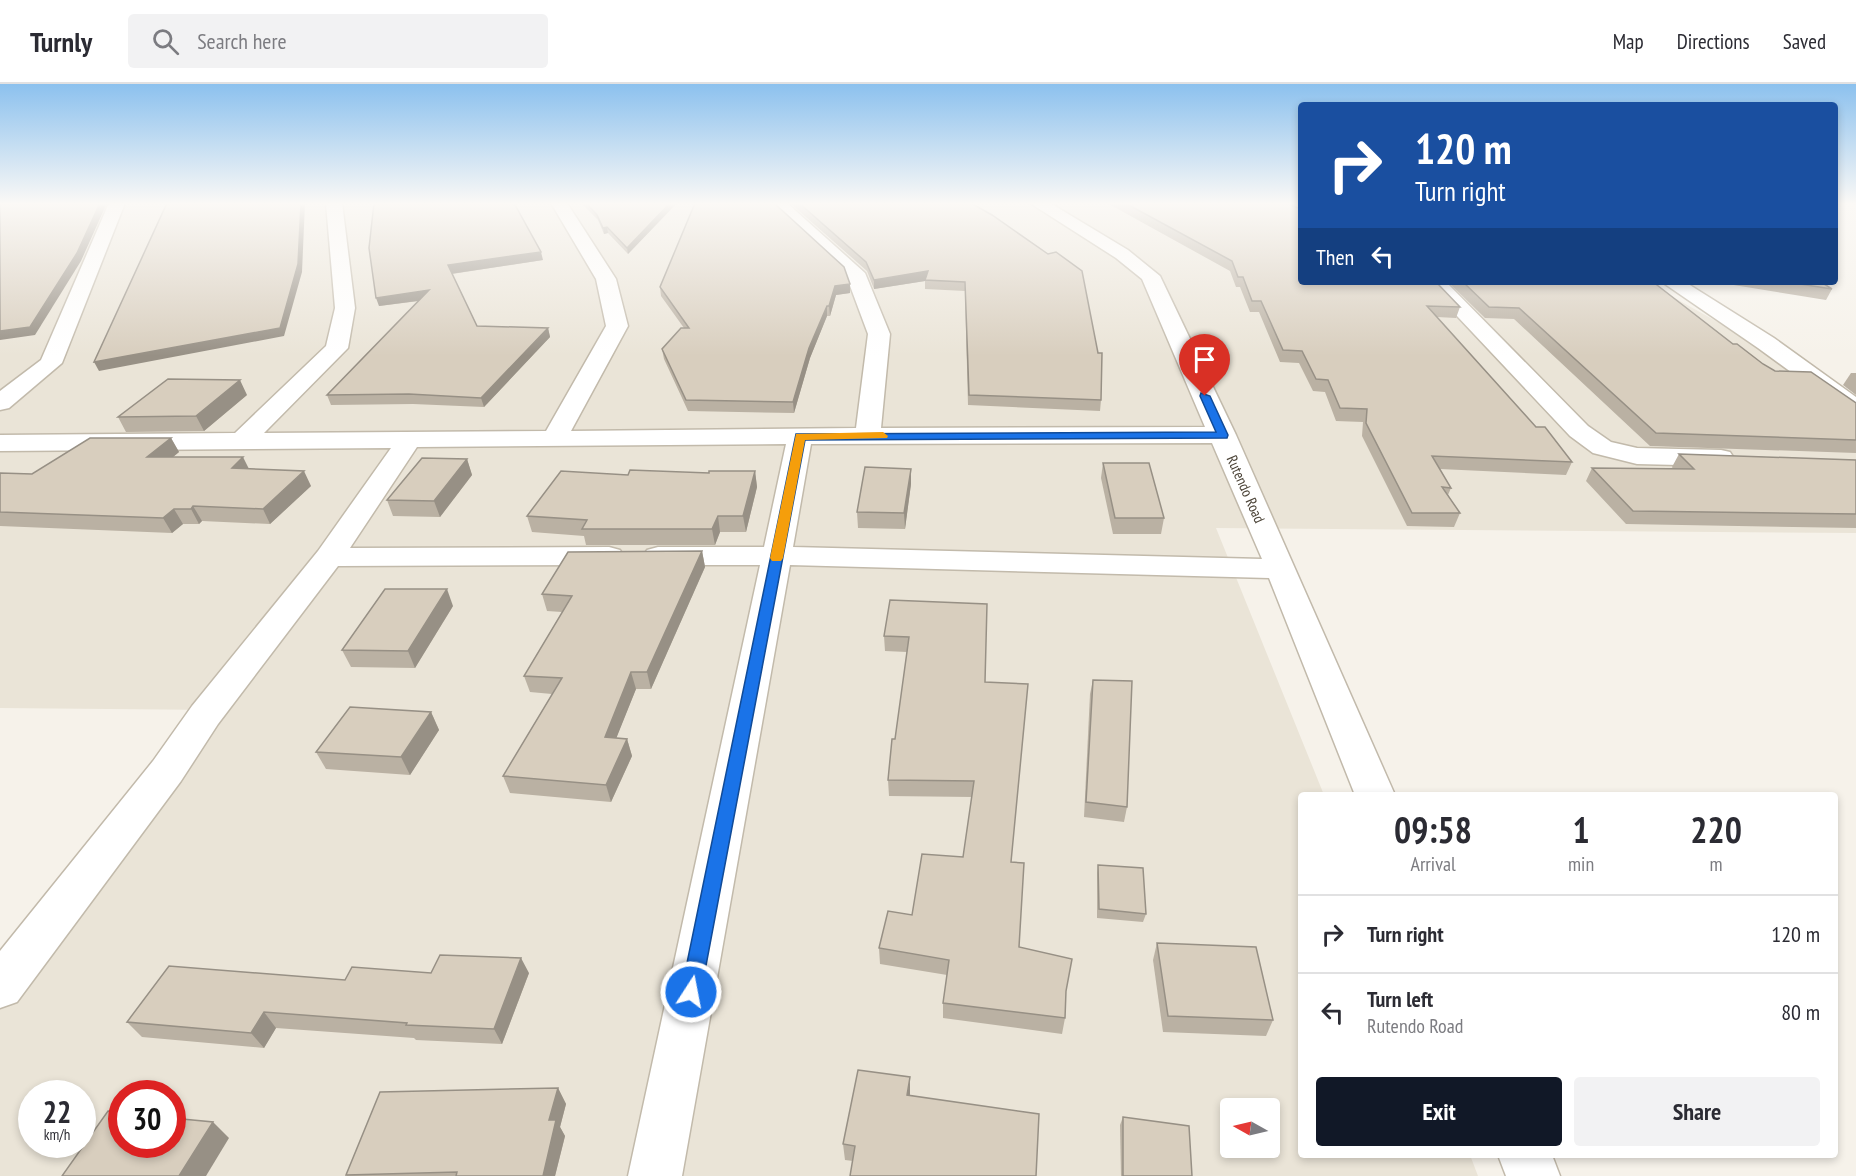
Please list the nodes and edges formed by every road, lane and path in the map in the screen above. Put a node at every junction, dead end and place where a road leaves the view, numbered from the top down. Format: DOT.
graph roads {
  1 [pos="96,254"];
  2 [pos="339,254"];
  3 [pos="590,254"];
  4 [pos="834,254"];
  5 [pos="1122,254"];
  6 [pos="1438,285"];
  7 [pos="1677,285"];
  8 [pos="0,403"];
  9 [pos="1856,408"];
  10 [pos="1223,435"];
  11 [pos="868,436"];
  12 [pos="800,437"];
  13 [pos="410,439"];
  14 [pos="554,439"];
  15 [pos="242,441"];
  16 [pos="0,442"];
  17 [pos="1740,459"];
  18 [pos="777,556"];
  19 [pos="329,557"];
  20 [pos="1281,569"];
  21 [pos="1374,792"];
  22 [pos="0,987"];
  23 [pos="1526,1158"];
  24 [pos="655,1176"];
  25 [pos="1533,1176"];
  1 -- 8 [label="street"];
  2 -- 15 [label="street"];
  3 -- 14 [label="street"];
  4 -- 11 [label="street"];
  5 -- 10 [label="street, Rutendo Road"];
  6 -- 17 [label="street"];
  7 -- 9 [label="street"];
  10 -- 11 [label="street"];
  10 -- 20 [label="street, Rutendo Road"];
  11 -- 12 [label="street"];
  12 -- 14 [label="street"];
  12 -- 18 [label="street"];
  13 -- 14 [label="street"];
  13 -- 15 [label="street"];
  13 -- 19 [label="street"];
  15 -- 16 [label="street"];
  18 -- 19 [label="street"];
  18 -- 20 [label="street"];
  18 -- 24 [label="street"];
  19 -- 22 [label="street"];
  20 -- 21 [label="street, Rutendo Road"];
  23 -- 25 [label="street"];
}
